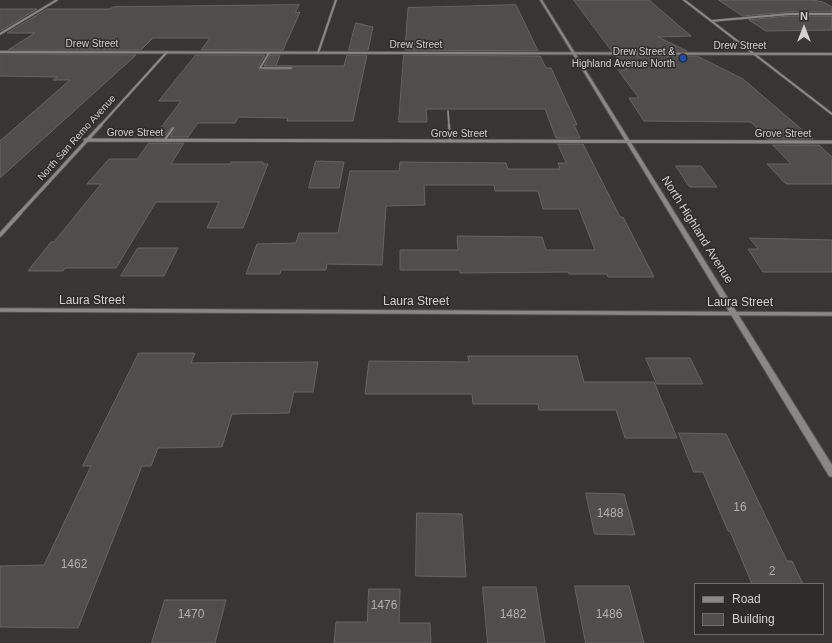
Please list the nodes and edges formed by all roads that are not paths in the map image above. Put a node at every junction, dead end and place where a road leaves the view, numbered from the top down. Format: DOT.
graph roads {
  1 [pos="57,0"];
  2 [pos="336,0"];
  3 [pos="541,0"];
  4 [pos="684,0"];
  5 [pos="832,14"];
  6 [pos="710,21"];
  7 [pos="0,34"];
  8 [pos="0,52"];
  9 [pos="167,52"];
  10 [pos="269,53"];
  11 [pos="318,53"];
  12 [pos="573,53"];
  13 [pos="754,54"];
  14 [pos="832,54"];
  15 [pos="291,68"];
  16 [pos="448,111"];
  17 [pos="832,114"];
  18 [pos="173,128"];
  19 [pos="85,140"];
  20 [pos="164,141"];
  21 [pos="450,142"];
  22 [pos="628,142"];
  23 [pos="832,142"];
  24 [pos="0,235"];
  25 [pos="0,310"];
  26 [pos="734,313"];
  27 [pos="832,314"];
  28 [pos="832,473"];
  1 -- 7 [label="street"];
  2 -- 11 [label="street"];
  3 -- 12 [label="street, North Highland Avenue"];
  4 -- 6 [label="street"];
  5 -- 6 [label="street"];
  6 -- 13 [label="street"];
  8 -- 9 [label="main road, Drew Street"];
  9 -- 10 [label="main road, Drew Street"];
  9 -- 19 [label="street, North San Remo Avenue"];
  10 -- 11 [label="main road, Drew Street"];
  10 -- 15 [label="lane"];
  11 -- 12 [label="main road, Drew Street"];
  12 -- 13 [label="main road, Drew Street"];
  12 -- 22 [label="street, North Highland Avenue"];
  13 -- 14 [label="main road, Drew Street"];
  13 -- 17 [label="street"];
  16 -- 21 [label="lane"];
  18 -- 20 [label="lane"];
  19 -- 20 [label="street, Grove Street"];
  19 -- 24 [label="street, North San Remo Avenue"];
  20 -- 21 [label="street, Grove Street"];
  21 -- 22 [label="street, Grove Street"];
  22 -- 23 [label="street, Grove Street"];
  22 -- 26 [label="street, North Highland Avenue"];
  25 -- 26 [label="street, Laura Street"];
  26 -- 27 [label="street, Laura Street"];
  26 -- 28 [label="street, North Highland Avenue"];
}
